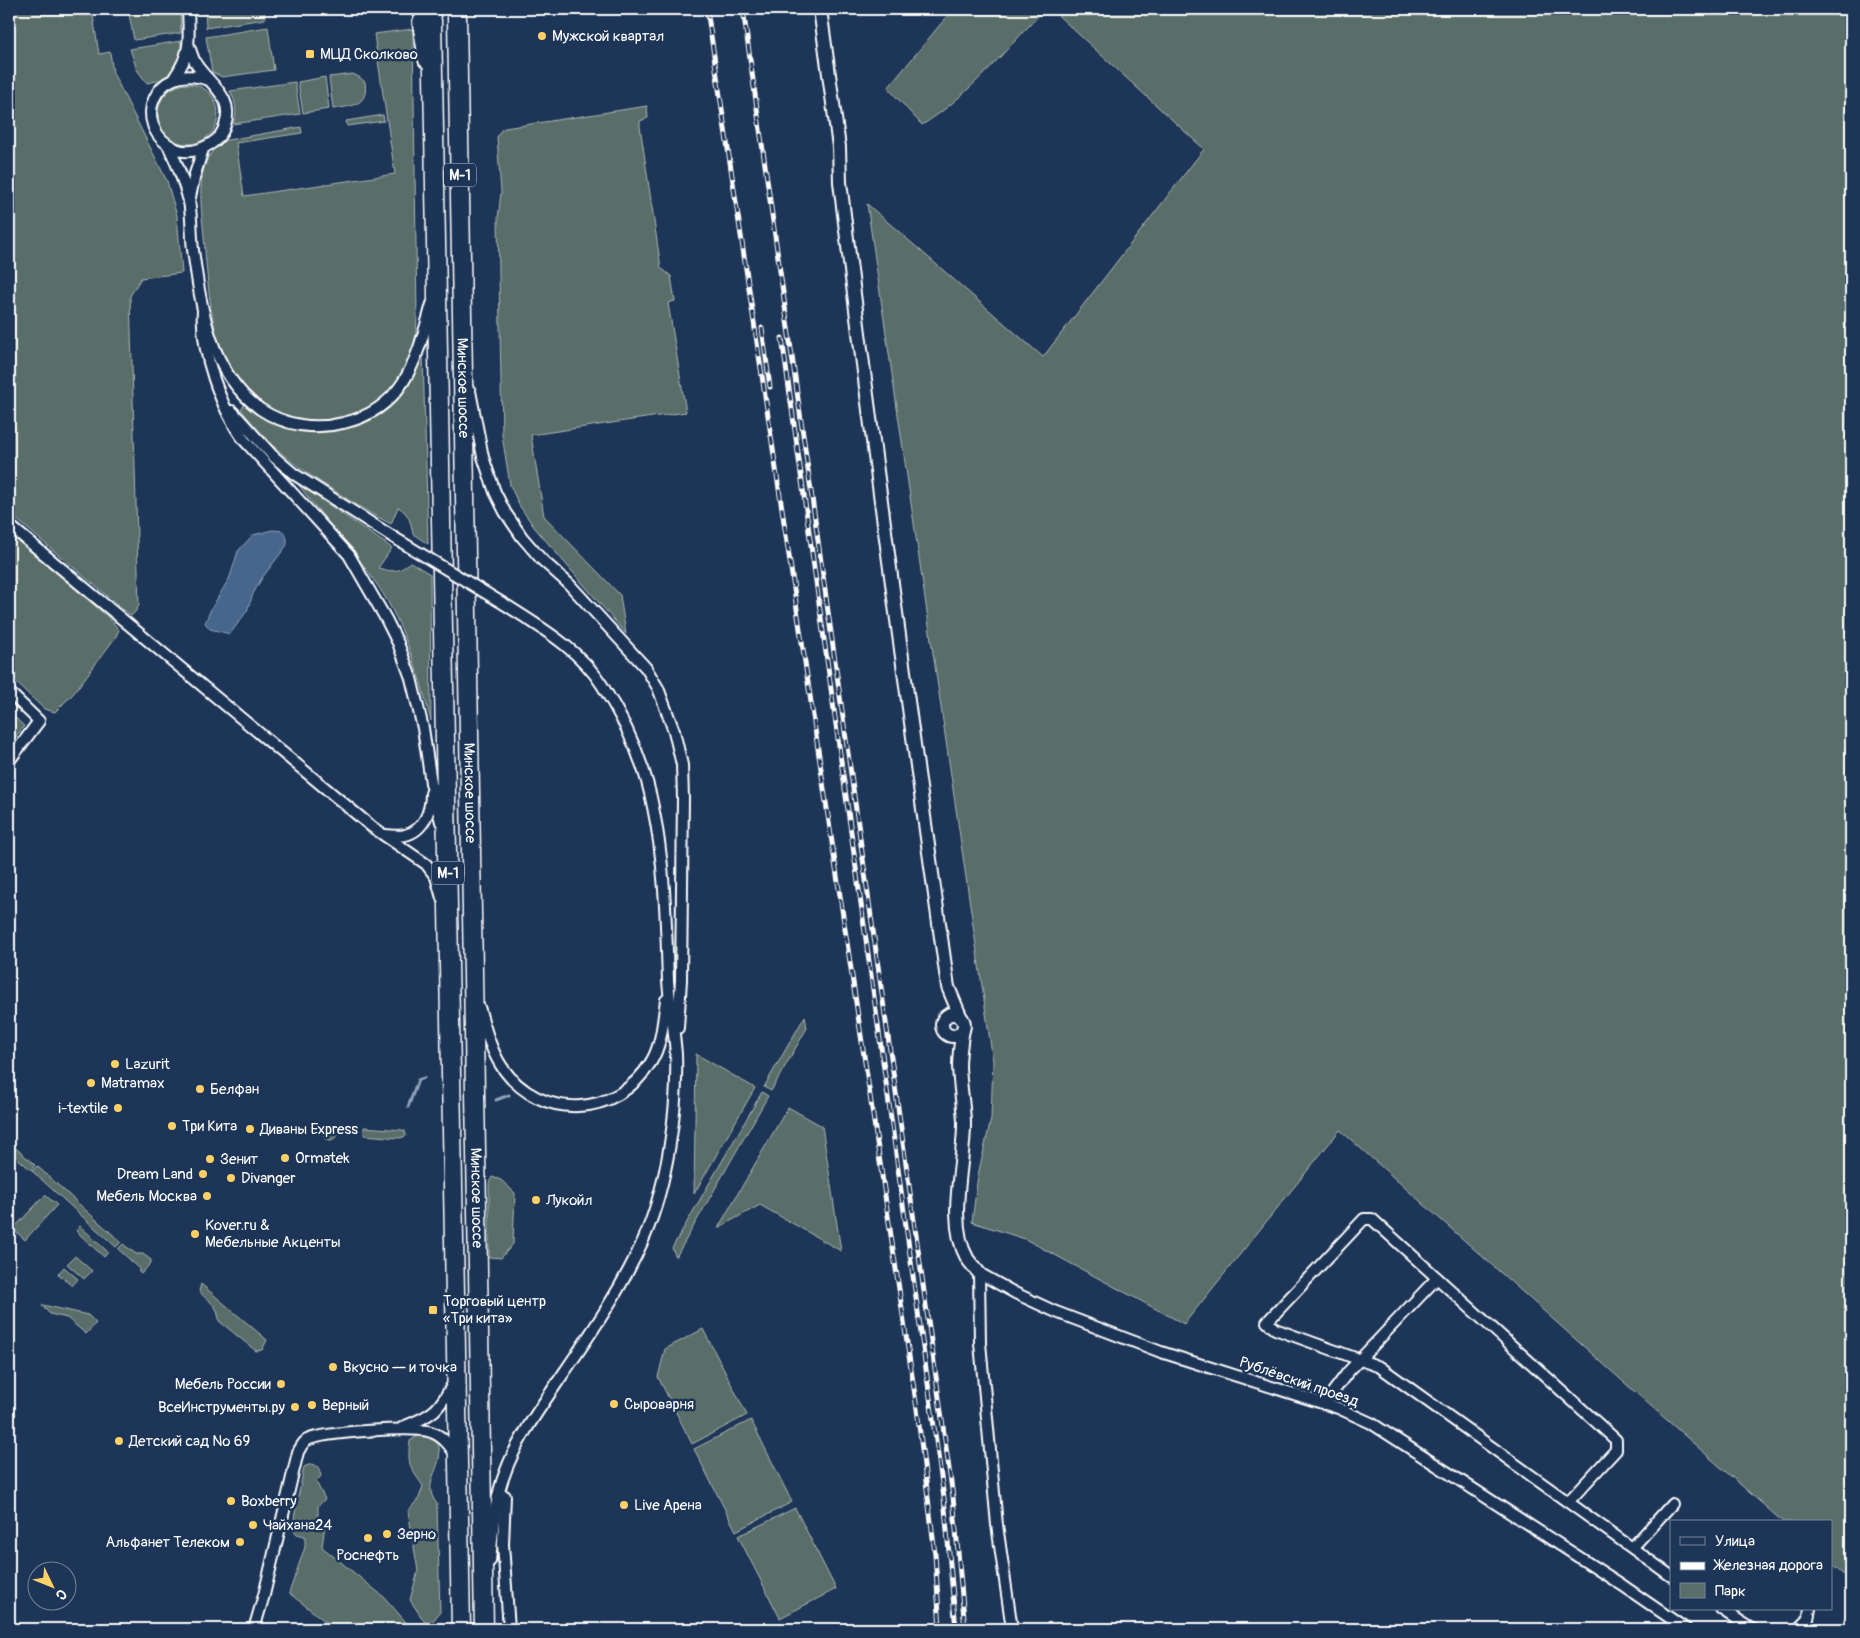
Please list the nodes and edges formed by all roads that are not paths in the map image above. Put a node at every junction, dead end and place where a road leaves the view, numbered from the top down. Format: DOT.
graph roads {
  1 [pos="188,9"];
  2 [pos="820,9"];
  3 [pos="457,16"];
  4 [pos="427,21"];
  5 [pos="189,46"];
  6 [pos="174,78"];
  7 [pos="208,80"];
  8 [pos="168,145"];
  9 [pos="203,149"];
  10 [pos="189,203"];
  11 [pos="436,283"];
  12 [pos="203,311"];
  13 [pos="462,333"];
  14 [pos="225,403"];
  15 [pos="9,525"];
  16 [pos="9,692"];
  17 [pos="9,761"];
  18 [pos="431,783"];
  19 [pos="385,835"];
  20 [pos="448,852"];
  21 [pos="448,921"];
  22 [pos="472,982"];
  23 [pos="669,984"];
  24 [pos="948,987"];
  25 [pos="962,1023"];
  26 [pos="944,1026"];
  27 [pos="676,1056"];
  28 [pos="959,1067"];
  29 [pos="979,1273"];
  30 [pos="1437,1278"];
  31 [pos="1359,1360"];
  32 [pos="457,1376"];
  33 [pos="1324,1404"];
  34 [pos="399,1429"];
  35 [pos="524,1436"];
  36 [pos="458,1457"];
  37 [pos="1569,1501"];
  38 [pos="1672,1504"];
  39 [pos="1632,1547"];
  40 [pos="1670,1575"];
  41 [pos="1724,1610"];
  42 [pos="1810,1610"];
  43 [pos="484,1627"];
  44 [pos="254,1629"];
  45 [pos="461,1629"];
  46 [pos="509,1629"];
  47 [pos="1012,1629"];
  48 [pos="1686,1629"];
  49 [pos="1752,1629"];
  50 [pos="1798,1629"];
  1 -- 5 [label="street"];
  2 -- 24 [label="street"];
  3 -- 13 [label="highway, Минское шоссе / М-1"];
  4 -- 11 [label="highway, Минское шоссе / М-1"];
  5 -- 6 [label="street"];
  5 -- 7 [label="street"];
  6 -- 7 [label="street"];
  6 -- 8 [label="street"];
  7 -- 9 [label="street"];
  8 -- 9 [label="street"];
  8 -- 10 [label="street"];
  9 -- 10 [label="street"];
  10 -- 12 [label="street"];
  11 -- 12 [label="street"];
  11 -- 20 [label="highway, Минское шоссе / М-1"];
  12 -- 14 [label="street"];
  13 -- 22 [label="highway, Минское шоссе / М-1"];
  13 -- 27 [label="street"];
  14 -- 18 [label="street"];
  14 -- 23 [label="street, bridge"];
  15 -- 19 [label="street"];
  16 -- 17 [label="street"];
  18 -- 19 [label="street"];
  18 -- 20 [label="street"];
  19 -- 21 [label="street"];
  20 -- 21 [label="highway, Минское шоссе / М-1"];
  21 -- 32 [label="highway, Минское шоссе / М-1"];
  22 -- 23 [label="street"];
  22 -- 43 [label="highway, Минское шоссе / М-1"];
  23 -- 27 [label="street"];
  24 -- 25 [label="street"];
  24 -- 26 [label="street"];
  25 -- 26 [label="street"];
  25 -- 26 [label="street"];
  25 -- 28 [label="street"];
  26 -- 28 [label="street"];
  27 -- 35 [label="street"];
  28 -- 29 [label="street"];
  29 -- 33 [label="street, Рублёвский проезд"];
  29 -- 47 [label="street"];
  30 -- 31 [label="street"];
  30 -- 31 [label="street"];
  30 -- 37 [label="street"];
  31 -- 33 [label="street"];
  31 -- 37 [label="street"];
  32 -- 34 [label="street"];
  32 -- 36 [label="highway, Минское шоссе / М-1"];
  33 -- 48 [label="street, Рублёвский проезд"];
  34 -- 36 [label="street"];
  34 -- 44 [label="street"];
  35 -- 43 [label="street"];
  35 -- 46 [label="street"];
  36 -- 45 [label="highway, Минское шоссе / М-1"];
  37 -- 39 [label="street"];
  38 -- 39 [label="street"];
  39 -- 40 [label="street"];
  41 -- 49 [label="street"];
  42 -- 50 [label="street"];
}
